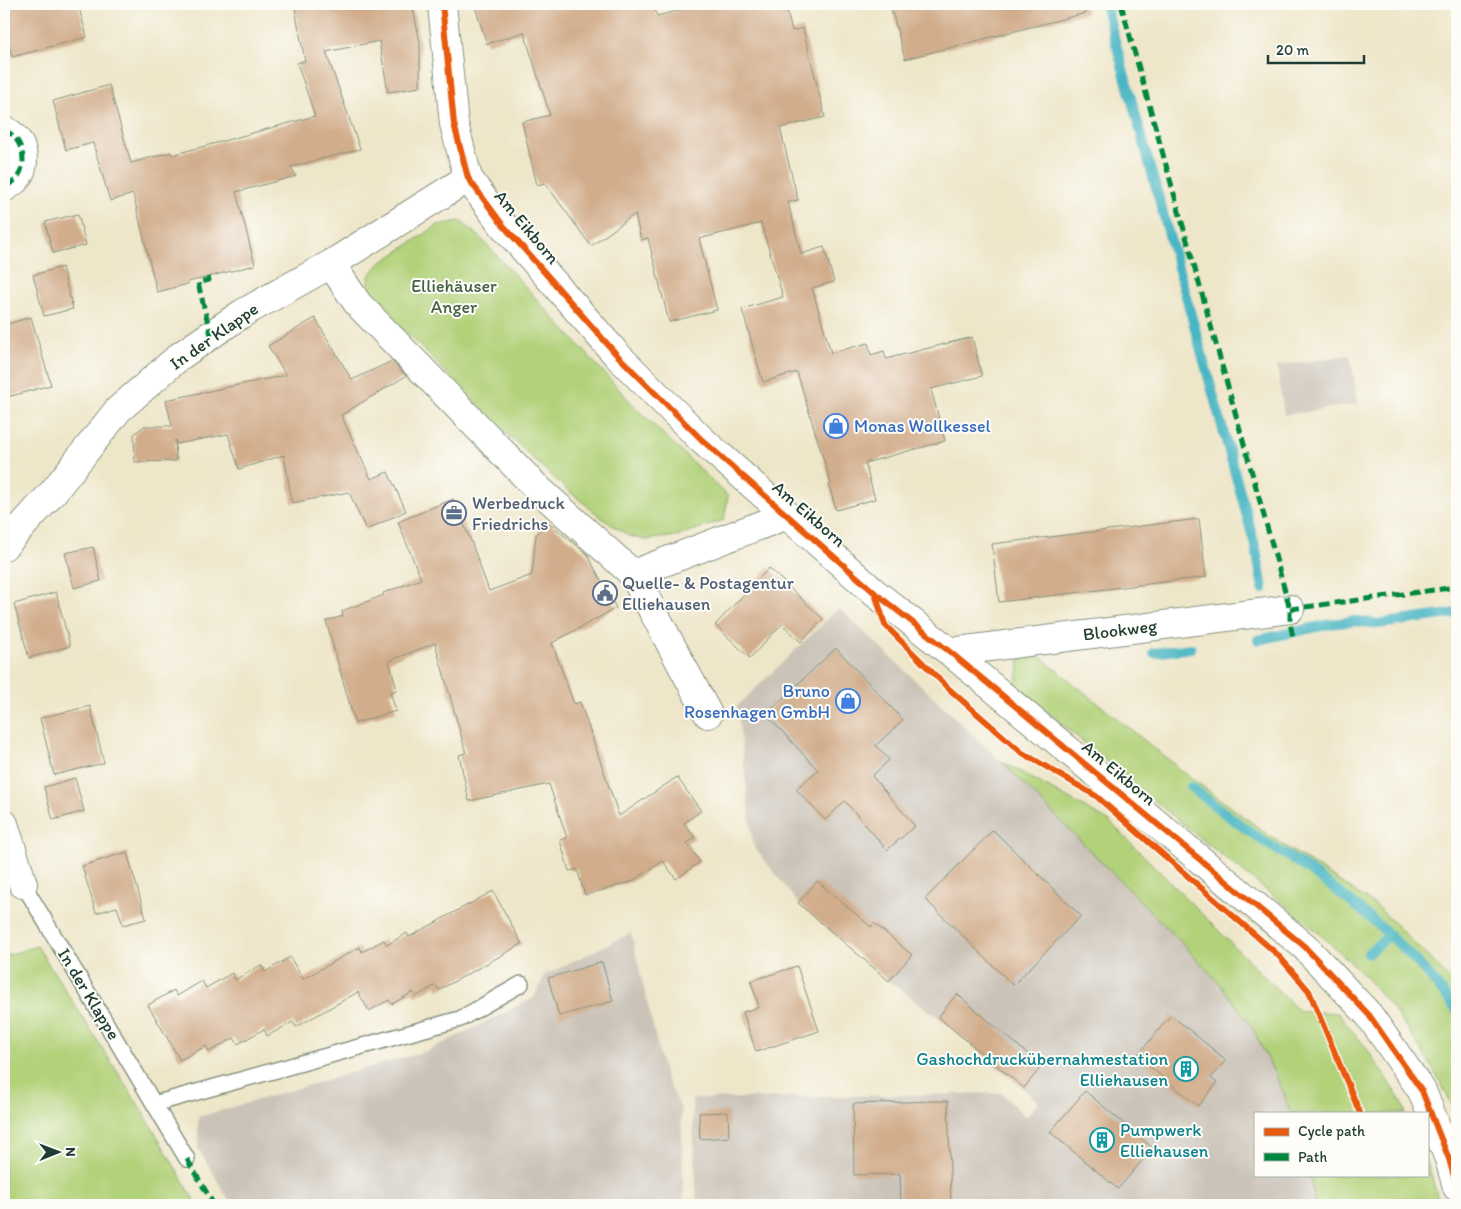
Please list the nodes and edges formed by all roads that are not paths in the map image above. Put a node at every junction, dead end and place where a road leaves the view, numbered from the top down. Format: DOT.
graph roads {
  1 [pos="442,4"];
  2 [pos="4,130"];
  3 [pos="468,178"];
  4 [pos="4,188"];
  5 [pos="331,264"];
  6 [pos="787,515"];
  7 [pos="4,546"];
  8 [pos="633,574"];
  9 [pos="1290,609"];
  10 [pos="950,652"];
  11 [pos="708,714"];
  12 [pos="4,824"];
  13 [pos="23,884"];
  14 [pos="521,984"];
  15 [pos="154,1104"];
  16 [pos="187,1159"];
  17 [pos="1457,1187"];
  1 -- 3 [label="street, Am Eikborn"];
  2 -- 4 [label="street"];
  3 -- 5 [label="street, In der Klappe"];
  3 -- 6 [label="street, Am Eikborn"];
  5 -- 7 [label="street, In der Klappe"];
  5 -- 8 [label="street"];
  6 -- 8 [label="street"];
  6 -- 10 [label="street, Am Eikborn"];
  8 -- 11 [label="street"];
  9 -- 10 [label="street, Blookweg"];
  10 -- 17 [label="street, Am Eikborn"];
  12 -- 13 [label="street, In der Klappe"];
  13 -- 15 [label="lane, In der Klappe"];
  14 -- 15 [label="lane"];
  15 -- 16 [label="lane, In der Klappe"];
}
